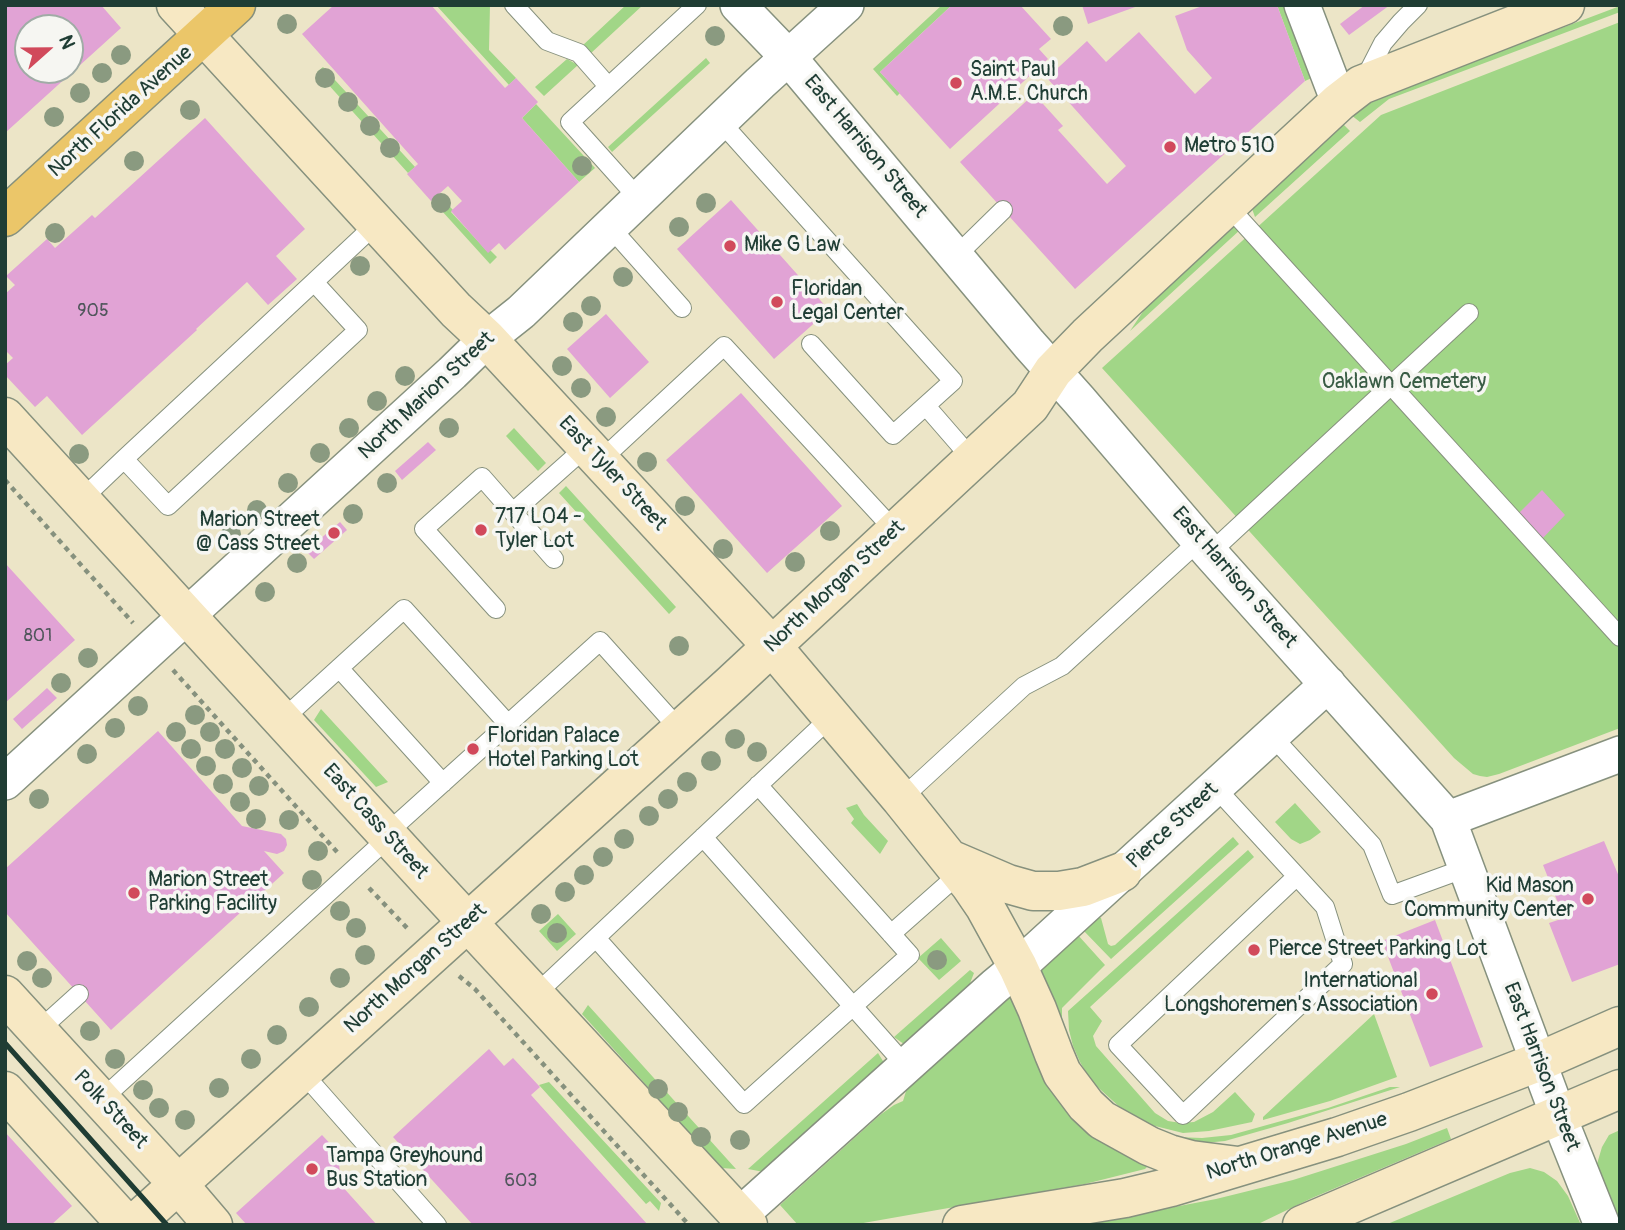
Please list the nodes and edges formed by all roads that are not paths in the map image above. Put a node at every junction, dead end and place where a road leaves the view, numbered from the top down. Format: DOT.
graph roads {
  1 [pos="176,5"];
  2 [pos="236,5"];
  3 [pos="514,5"];
  4 [pos="697,5"];
  5 [pos="738,5"];
  6 [pos="846,5"];
  7 [pos="1302,5"];
  8 [pos="1418,5"];
  9 [pos="1566,5"];
  10 [pos="204,36"];
  11 [pos="789,58"];
  12 [pos="608,86"];
  13 [pos="1350,93"];
  14 [pos="720,121"];
  15 [pos="639,199"];
  16 [pos="1228,206"];
  17 [pos="1003,210"];
  18 [pos="5,217"];
  19 [pos="377,223"];
  20 [pos="610,227"];
  21 [pos="956,256"];
  22 [pos="314,282"];
  23 [pos="682,308"];
  24 [pos="1469,313"];
  25 [pos="487,340"];
  26 [pos="811,344"];
  27 [pos="1053,371"];
  28 [pos="1391,385"];
  29 [pos="926,406"];
  30 [pos="5,417"];
  31 [pos="593,454"];
  32 [pos="124,458"];
  33 [pos="972,459"];
  34 [pos="81,500"];
  35 [pos="513,512"];
  36 [pos="895,531"];
  37 [pos="1205,547"];
  38 [pos="554,559"];
  39 [pos="496,610"];
  40 [pos="187,616"];
  41 [pos="1620,637"];
  42 [pos="771,645"];
  43 [pos="339,668"];
  44 [pos="1328,684"];
  45 [pos="831,717"];
  46 [pos="282,720"];
  47 [pos="508,724"];
  48 [pos="680,730"];
  49 [pos="1272,736"];
  50 [pos="1620,754"];
  51 [pos="5,782"];
  52 [pos="443,783"];
  53 [pos="758,785"];
  54 [pos="1215,787"];
  55 [pos="901,799"];
  56 [pos="1448,819"];
  57 [pos="388,835"];
  58 [pos="703,837"];
  59 [pos="954,866"];
  60 [pos="1466,867"];
  61 [pos="1122,872"];
  62 [pos="1296,877"];
  63 [pos="467,923"];
  64 [pos="891,934"];
  65 [pos="596,938"];
  66 [pos="1017,967"];
  67 [pos="79,994"];
  68 [pos="5,995"];
  69 [pos="535,995"];
  70 [pos="853,1006"];
  71 [pos="1620,1026"];
  72 [pos="38,1031"];
  73 [pos="1538,1062"];
  74 [pos="905,1066"];
  75 [pos="302,1072"];
  76 [pos="1620,1089"];
  77 [pos="5,1091"];
  78 [pos="101,1100"];
  79 [pos="1558,1115"];
  80 [pos="1238,1166"];
  81 [pos="178,1184"];
  82 [pos="739,1222"];
  83 [pos="127,1225"];
  84 [pos="133,1225"];
  85 [pos="213,1225"];
  86 [pos="437,1225"];
  87 [pos="962,1225"];
  88 [pos="1302,1225"];
  89 [pos="1602,1225"];
  1 -- 10 [label="main road, East Tyler Street"];
  2 -- 10 [label="main road, North Florida Avenue"];
  3 -- 12 [label="lane"];
  4 -- 12 [label="lane"];
  5 -- 11 [label="street, East Harrison Street"];
  6 -- 11 [label="street, North Marion Street"];
  7 -- 13 [label="street"];
  8 -- 13 [label="lane"];
  9 -- 13 [label="main road, North Morgan Street"];
  10 -- 18 [label="main road, North Florida Avenue"];
  10 -- 19 [label="main road, East Tyler Street"];
  11 -- 14 [label="street, North Marion Street"];
  11 -- 21 [label="street, East Harrison Street"];
  12 -- 15 [label="lane"];
  13 -- 16 [label="main road, North Morgan Street"];
  14 -- 15 [label="street, North Marion Street"];
  14 -- 29 [label="lane"];
  15 -- 20 [label="street, North Marion Street"];
  16 -- 27 [label="main road, North Morgan Street"];
  16 -- 28 [label="lane"];
  17 -- 21 [label="lane"];
  19 -- 22 [label="lane"];
  19 -- 25 [label="main road, East Tyler Street"];
  20 -- 23 [label="lane"];
  20 -- 25 [label="street, North Marion Street"];
  21 -- 27 [label="street, East Harrison Street"];
  22 -- 32 [label="lane"];
  22 -- 32 [label="lane"];
  24 -- 28 [label="lane"];
  25 -- 31 [label="main road, East Tyler Street"];
  25 -- 40 [label="street, North Marion Street"];
  26 -- 29 [label="lane"];
  27 -- 33 [label="main road, North Morgan Street"];
  27 -- 37 [label="street, East Harrison Street"];
  28 -- 37 [label="lane"];
  28 -- 41 [label="lane"];
  29 -- 33 [label="lane"];
  30 -- 34 [label="main road, East Cass Street"];
  31 -- 35 [label="lane"];
  31 -- 36 [label="lane"];
  31 -- 42 [label="main road, East Tyler Street"];
  32 -- 34 [label="lane"];
  33 -- 36 [label="main road, North Morgan Street"];
  34 -- 40 [label="main road, East Cass Street"];
  35 -- 38 [label="lane"];
  35 -- 39 [label="lane"];
  36 -- 42 [label="main road, North Morgan Street"];
  37 -- 44 [label="street, East Harrison Street"];
  37 -- 55 [label="lane"];
  40 -- 46 [label="main road, East Cass Street"];
  40 -- 51 [label="street, North Marion Street"];
  42 -- 45 [label="main road, East Tyler Street"];
  42 -- 48 [label="main road, North Morgan Street"];
  43 -- 46 [label="lane"];
  43 -- 47 [label="lane"];
  43 -- 52 [label="lane"];
  44 -- 49 [label="street, Pierce Street"];
  44 -- 56 [label="street, East Harrison Street"];
  45 -- 53 [label="lane"];
  45 -- 55 [label="main road, East Tyler Street"];
  46 -- 57 [label="main road, East Cass Street"];
  47 -- 48 [label="lane"];
  47 -- 52 [label="lane"];
  48 -- 63 [label="main road, North Morgan Street"];
  49 -- 54 [label="street, Pierce Street"];
  49 -- 60 [label="lane"];
  50 -- 56 [label="street"];
  52 -- 57 [label="lane"];
  53 -- 58 [label="lane"];
  53 -- 64 [label="lane"];
  54 -- 61 [label="street, Pierce Street"];
  54 -- 62 [label="lane"];
  55 -- 59 [label="main road, East Tyler Street"];
  56 -- 60 [label="street, East Harrison Street"];
  57 -- 63 [label="main road, East Cass Street"];
  57 -- 78 [label="lane"];
  58 -- 65 [label="lane"];
  58 -- 70 [label="lane"];
  59 -- 61 [label="main road"];
  59 -- 64 [label="lane"];
  59 -- 66 [label="main road, East Tyler Street"];
  60 -- 73 [label="street, East Harrison Street"];
  61 -- 66 [label="street, Pierce Street"];
  62 -- 62 [label="lane"];
  63 -- 69 [label="main road, East Cass Street"];
  63 -- 75 [label="main road, North Morgan Street"];
  64 -- 70 [label="lane"];
  65 -- 69 [label="lane"];
  65 -- 70 [label="lane"];
  66 -- 74 [label="street, Pierce Street"];
  66 -- 80 [label="main road, East Tyler Street"];
  67 -- 72 [label="lane"];
  68 -- 72 [label="main road, Polk Street"];
  69 -- 82 [label="main road, East Cass Street"];
  70 -- 74 [label="lane"];
  71 -- 73 [label="main road, North Orange Avenue"];
  72 -- 78 [label="main road, Polk Street"];
  73 -- 79 [label="street, East Harrison Street"];
  73 -- 80 [label="main road, North Orange Avenue"];
  74 -- 82 [label="street, Pierce Street"];
  75 -- 81 [label="main road, North Morgan Street"];
  75 -- 86 [label="lane"];
  76 -- 79 [label="main road"];
  77 -- 83 [label="main road"];
  78 -- 81 [label="main road, Polk Street"];
  79 -- 88 [label="main road"];
  79 -- 89 [label="street, East Harrison Street"];
  80 -- 87 [label="main road, North Orange Avenue"];
  81 -- 84 [label="main road, North Morgan Street"];
  81 -- 85 [label="main road, Polk Street"];
}
